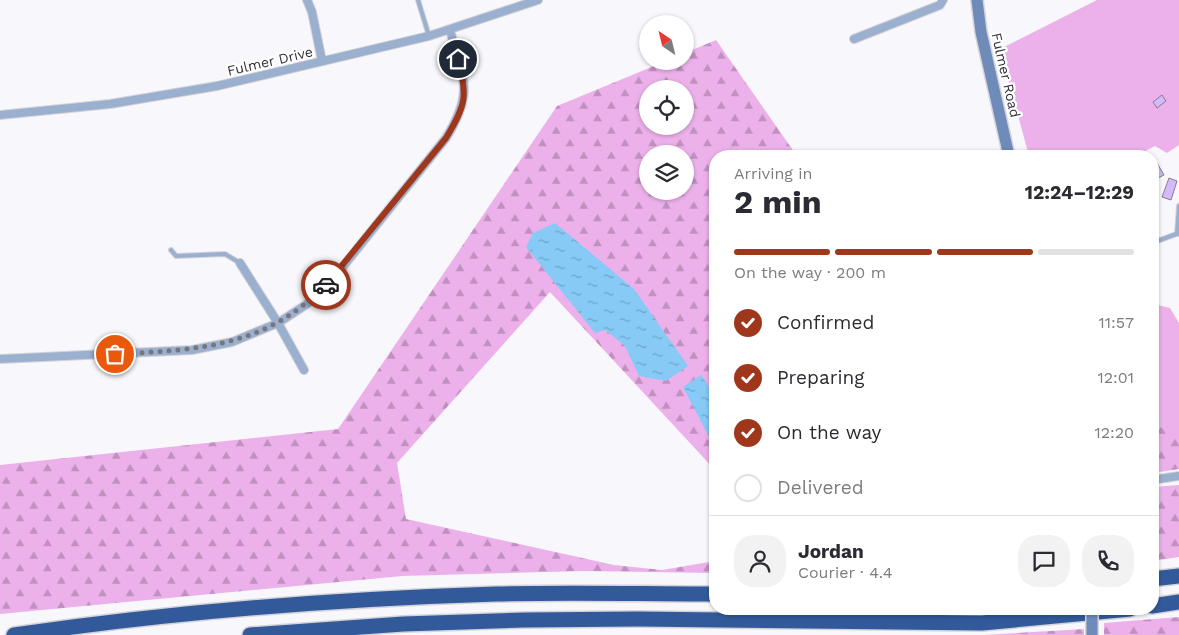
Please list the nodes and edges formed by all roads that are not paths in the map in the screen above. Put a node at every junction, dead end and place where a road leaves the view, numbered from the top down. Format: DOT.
graph roads {
  1 [pos="307,0"];
  2 [pos="418,0"];
  3 [pos="538,0"];
  4 [pos="943,0"];
  5 [pos="977,0"];
  6 [pos="450,30"];
  7 [pos="429,36"];
  8 [pos="854,40"];
  9 [pos="322,61"];
  10 [pos="0,115"];
  11 [pos="1008,150"];
  12 [pos="1179,206"];
  13 [pos="1178,233"];
  14 [pos="1159,240"];
  15 [pos="171,250"];
  16 [pos="240,264"];
  17 [pos="278,323"];
  18 [pos="0,360"];
  19 [pos="304,370"];
  20 [pos="1179,476"];
  21 [pos="1159,479"];
  22 [pos="1179,576"];
  23 [pos="1159,578"];
  24 [pos="709,594"];
  25 [pos="1179,602"];
  26 [pos="1159,605"];
  27 [pos="1078,615"];
  28 [pos="1092,615"];
  29 [pos="14,635"];
  30 [pos="250,635"];
  31 [pos="1092,635"];
  1 -- 9 [label="street"];
  2 -- 7 [label="lane"];
  3 -- 6 [label="street, Fulmer Drive"];
  4 -- 8 [label="street"];
  5 -- 11 [label="street, Fulmer Road"];
  6 -- 7 [label="street, Fulmer Drive"];
  6 -- 17 [label="street"];
  7 -- 9 [label="street, Fulmer Drive"];
  9 -- 10 [label="street, Fulmer Drive"];
  12 -- 13 [label="lane"];
  13 -- 14 [label="lane"];
  15 -- 16 [label="lane"];
  16 -- 17 [label="street"];
  17 -- 18 [label="street"];
  17 -- 19 [label="street"];
  20 -- 21 [label="street"];
  22 -- 23 [label="highway"];
  24 -- 29 [label="highway"];
  25 -- 26 [label="highway"];
  27 -- 30 [label="highway"];
  28 -- 31 [label="street, bridge"];
}
